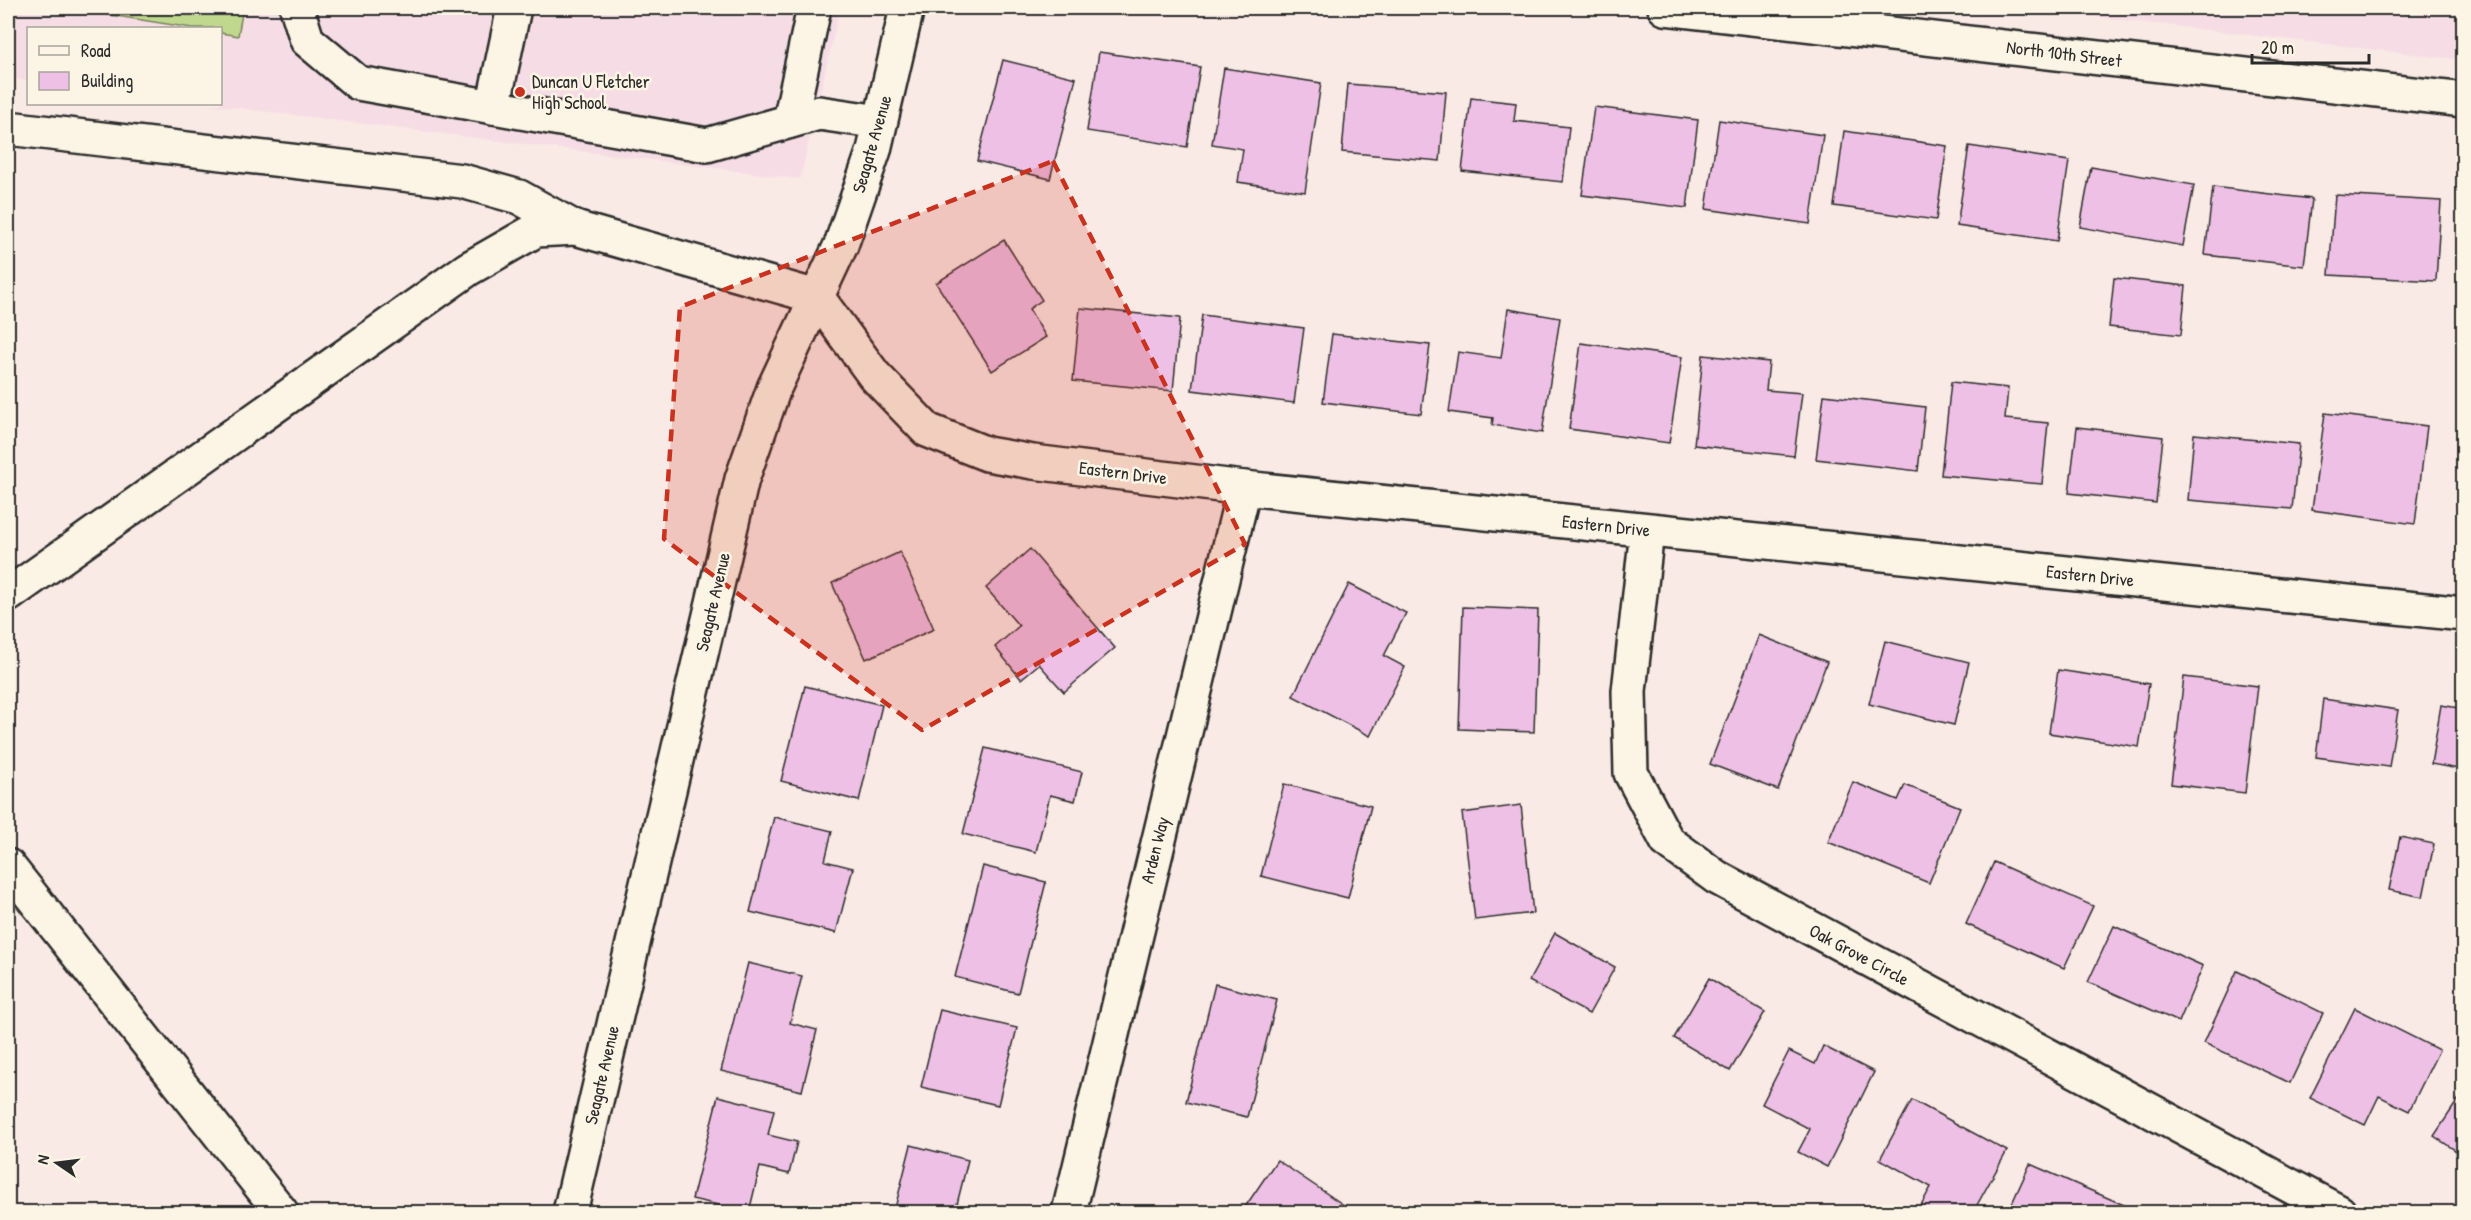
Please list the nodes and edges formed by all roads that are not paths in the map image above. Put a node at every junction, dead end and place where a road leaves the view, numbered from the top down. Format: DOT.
graph roads {
  1 [pos="297,8"];
  2 [pos="514,8"];
  3 [pos="814,8"];
  4 [pos="906,8"];
  5 [pos="1665,8"];
  6 [pos="2463,100"];
  7 [pos="493,106"];
  8 [pos="790,122"];
  9 [pos="880,122"];
  10 [pos="8,128"];
  11 [pos="575,228"];
  12 [pos="817,297"];
  13 [pos="1244,488"];
  14 [pos="1647,531"];
  15 [pos="8,595"];
  16 [pos="2463,614"];
  17 [pos="8,866"];
  18 [pos="281,1212"];
  19 [pos="570,1212"];
  20 [pos="1069,1212"];
  21 [pos="2339,1212"];
  1 -- 7 [label="street"];
  2 -- 7 [label="street"];
  3 -- 8 [label="street"];
  4 -- 9 [label="street, Seagate Avenue"];
  5 -- 6 [label="street, North 10th Street"];
  7 -- 8 [label="street"];
  8 -- 9 [label="street"];
  9 -- 12 [label="street, Seagate Avenue"];
  10 -- 11 [label="street"];
  11 -- 12 [label="street"];
  11 -- 15 [label="street"];
  12 -- 13 [label="street, Eastern Drive"];
  12 -- 19 [label="street, Seagate Avenue"];
  13 -- 14 [label="street, Eastern Drive"];
  13 -- 20 [label="street, Arden Way"];
  14 -- 16 [label="street, Eastern Drive"];
  14 -- 21 [label="street, Oak Grove Circle"];
  17 -- 18 [label="street"];
}
